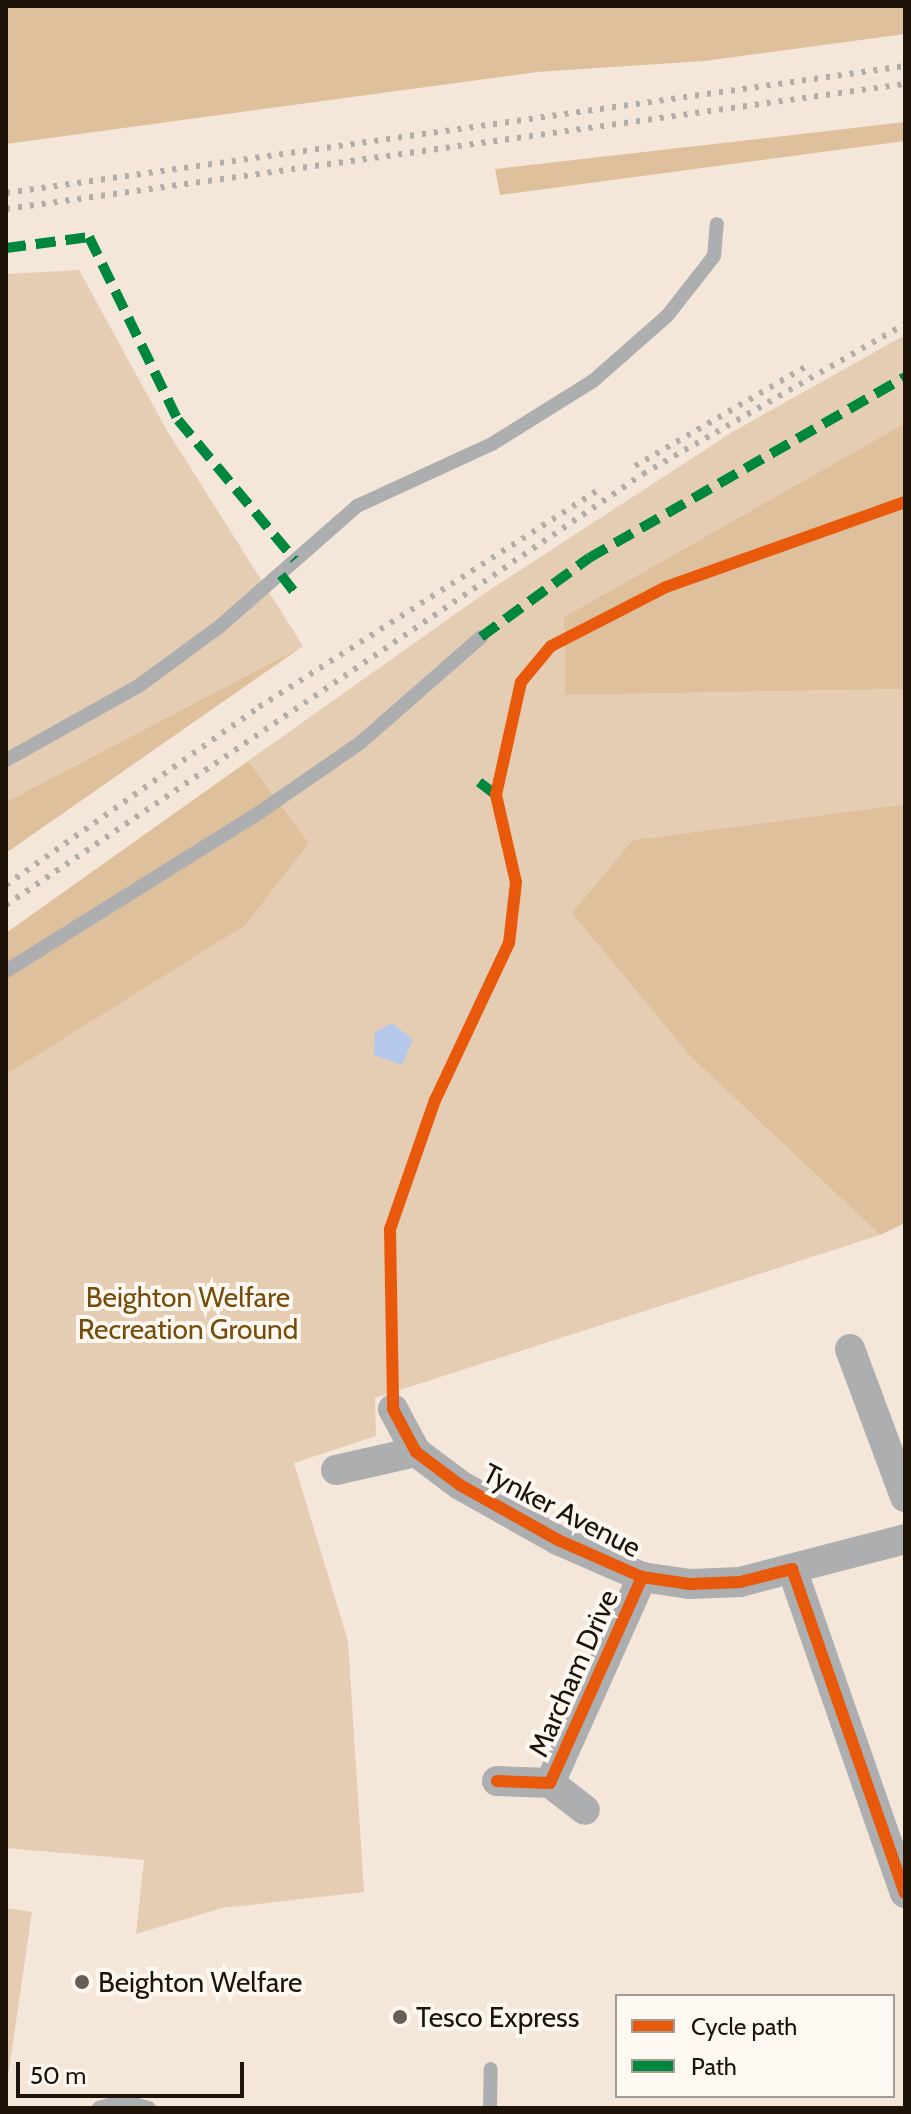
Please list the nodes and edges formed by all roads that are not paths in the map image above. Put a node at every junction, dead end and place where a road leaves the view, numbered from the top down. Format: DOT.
graph roads {
  1 [pos="717,224"];
  2 [pos="481,637"];
  3 [pos="6,760"];
  4 [pos="6,971"];
  5 [pos="850,1349"];
  6 [pos="393,1409"];
  7 [pos="416,1452"];
  8 [pos="336,1470"];
  9 [pos="905,1497"];
  10 [pos="905,1539"];
  11 [pos="792,1569"];
  12 [pos="642,1577"];
  13 [pos="497,1781"];
  14 [pos="550,1783"];
  15 [pos="585,1810"];
  16 [pos="905,1893"];
  17 [pos="491,2069"];
  18 [pos="99,2108"];
  19 [pos="149,2108"];
  20 [pos="490,2108"];
  1 -- 3 [label="lane"];
  2 -- 4 [label="lane"];
  5 -- 9 [label="street"];
  6 -- 7 [label="street, Tynker Avenue"];
  7 -- 8 [label="street"];
  7 -- 12 [label="street, Tynker Avenue"];
  10 -- 11 [label="street, Tynker Avenue"];
  11 -- 12 [label="street, Tynker Avenue"];
  11 -- 16 [label="street"];
  12 -- 14 [label="street, Marcham Drive"];
  13 -- 14 [label="street, Marcham Drive"];
  14 -- 15 [label="street, Marcham Drive"];
  17 -- 20 [label="lane"];
  18 -- 19 [label="lane"];
}
